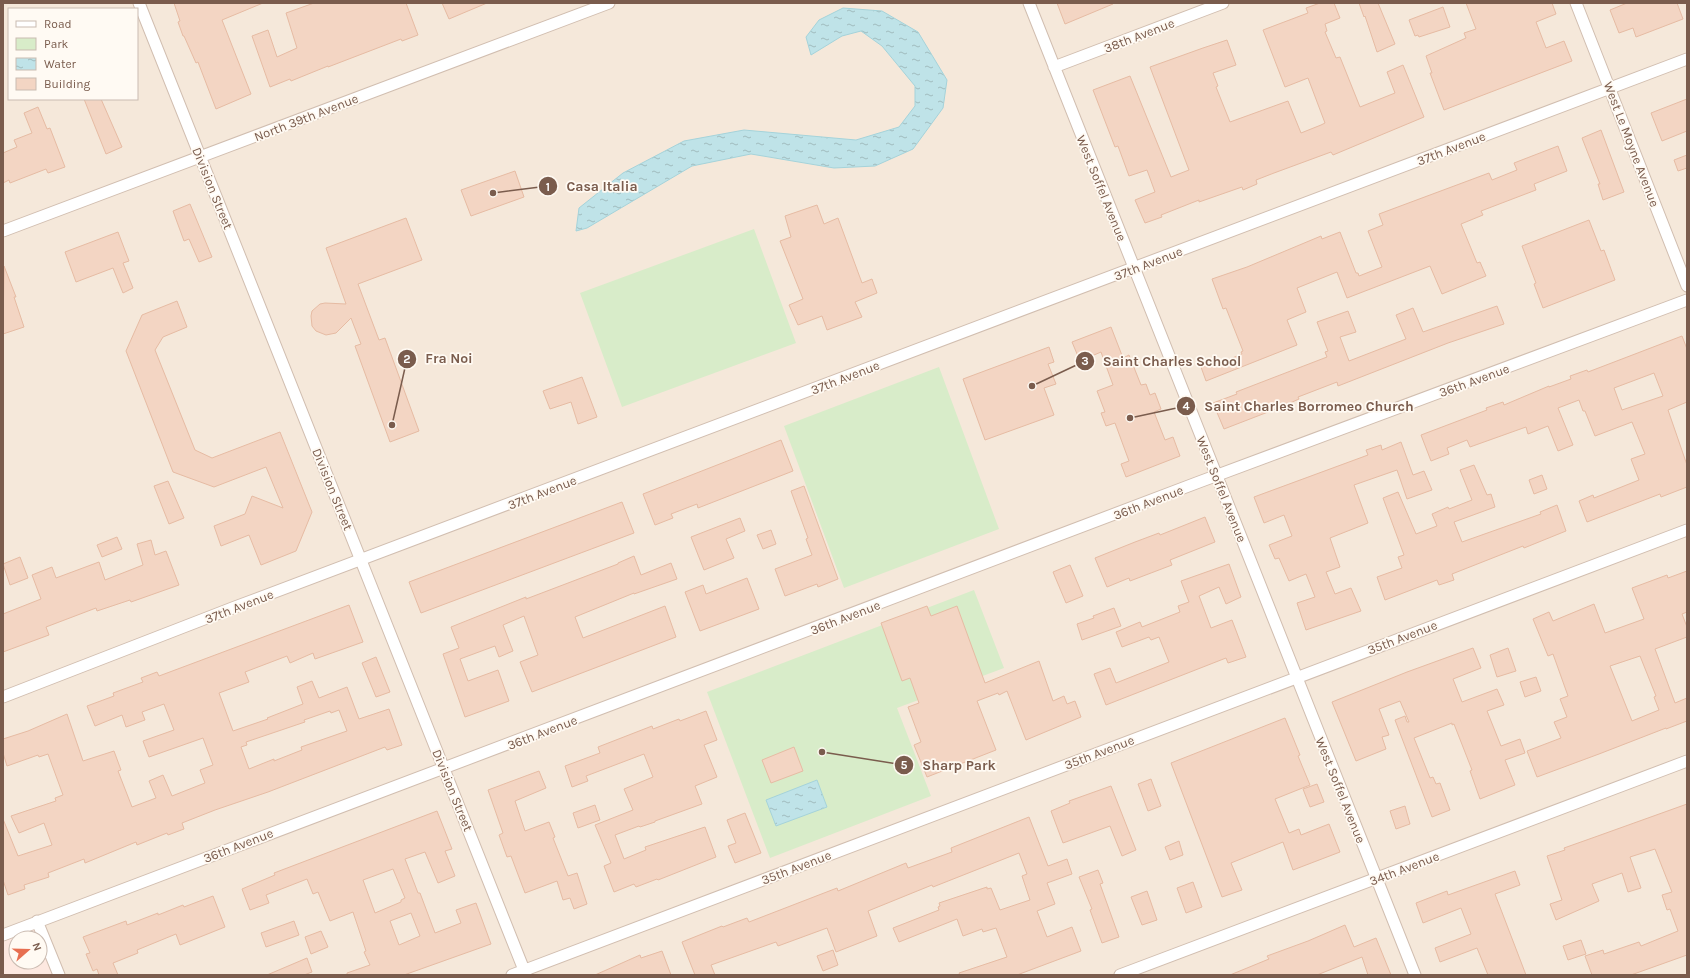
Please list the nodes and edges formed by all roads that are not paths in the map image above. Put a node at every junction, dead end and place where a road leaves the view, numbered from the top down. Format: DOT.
graph roads {
  1 [pos="140,3"];
  2 [pos="609,3"];
  3 [pos="1029,3"];
  4 [pos="1223,3"];
  5 [pos="1576,3"];
  6 [pos="1687,59"];
  7 [pos="1054,67"];
  8 [pos="1610,88"];
  9 [pos="201,157"];
  10 [pos="3,232"];
  11 [pos="1134,268"];
  12 [pos="1687,286"];
  13 [pos="1687,300"];
  14 [pos="1217,476"];
  15 [pos="1687,530"];
  16 [pos="361,560"];
  17 [pos="1296,678"];
  18 [pos="3,697"];
  19 [pos="1687,761"];
  20 [pos="444,768"];
  21 [pos="1376,878"];
  22 [pos="37,921"];
  23 [pos="3,935"];
  24 [pos="526,973"];
  25 [pos="59,975"];
  26 [pos="512,975"];
  27 [pos="1120,975"];
  28 [pos="1415,975"];
  1 -- 9 [label="street, Division Street"];
  2 -- 9 [label="street, North 39th Avenue"];
  3 -- 7 [label="street, West Soffel Avenue"];
  4 -- 7 [label="street, 38th Avenue"];
  5 -- 8 [label="street, West Le Moyne Avenue"];
  6 -- 8 [label="street, 37th Avenue"];
  7 -- 11 [label="street, West Soffel Avenue"];
  8 -- 11 [label="street, 37th Avenue"];
  8 -- 12 [label="street, West Le Moyne Avenue"];
  9 -- 10 [label="street, North 39th Avenue"];
  9 -- 16 [label="street, Division Street"];
  11 -- 14 [label="street, West Soffel Avenue"];
  11 -- 16 [label="street, 37th Avenue"];
  13 -- 14 [label="street, 36th Avenue"];
  14 -- 17 [label="street, West Soffel Avenue"];
  14 -- 20 [label="street, 36th Avenue"];
  15 -- 17 [label="street, 35th Avenue"];
  16 -- 18 [label="street, 37th Avenue"];
  16 -- 20 [label="street, Division Street"];
  17 -- 21 [label="street, West Soffel Avenue"];
  17 -- 24 [label="street, 35th Avenue"];
  19 -- 21 [label="street, 34th Avenue"];
  20 -- 22 [label="street, 36th Avenue"];
  20 -- 24 [label="street, Division Street"];
  21 -- 27 [label="street, 34th Avenue"];
  21 -- 28 [label="street, West Soffel Avenue"];
  22 -- 23 [label="street, 36th Avenue"];
  22 -- 25 [label="street"];
  24 -- 26 [label="street, 35th Avenue"];
}
